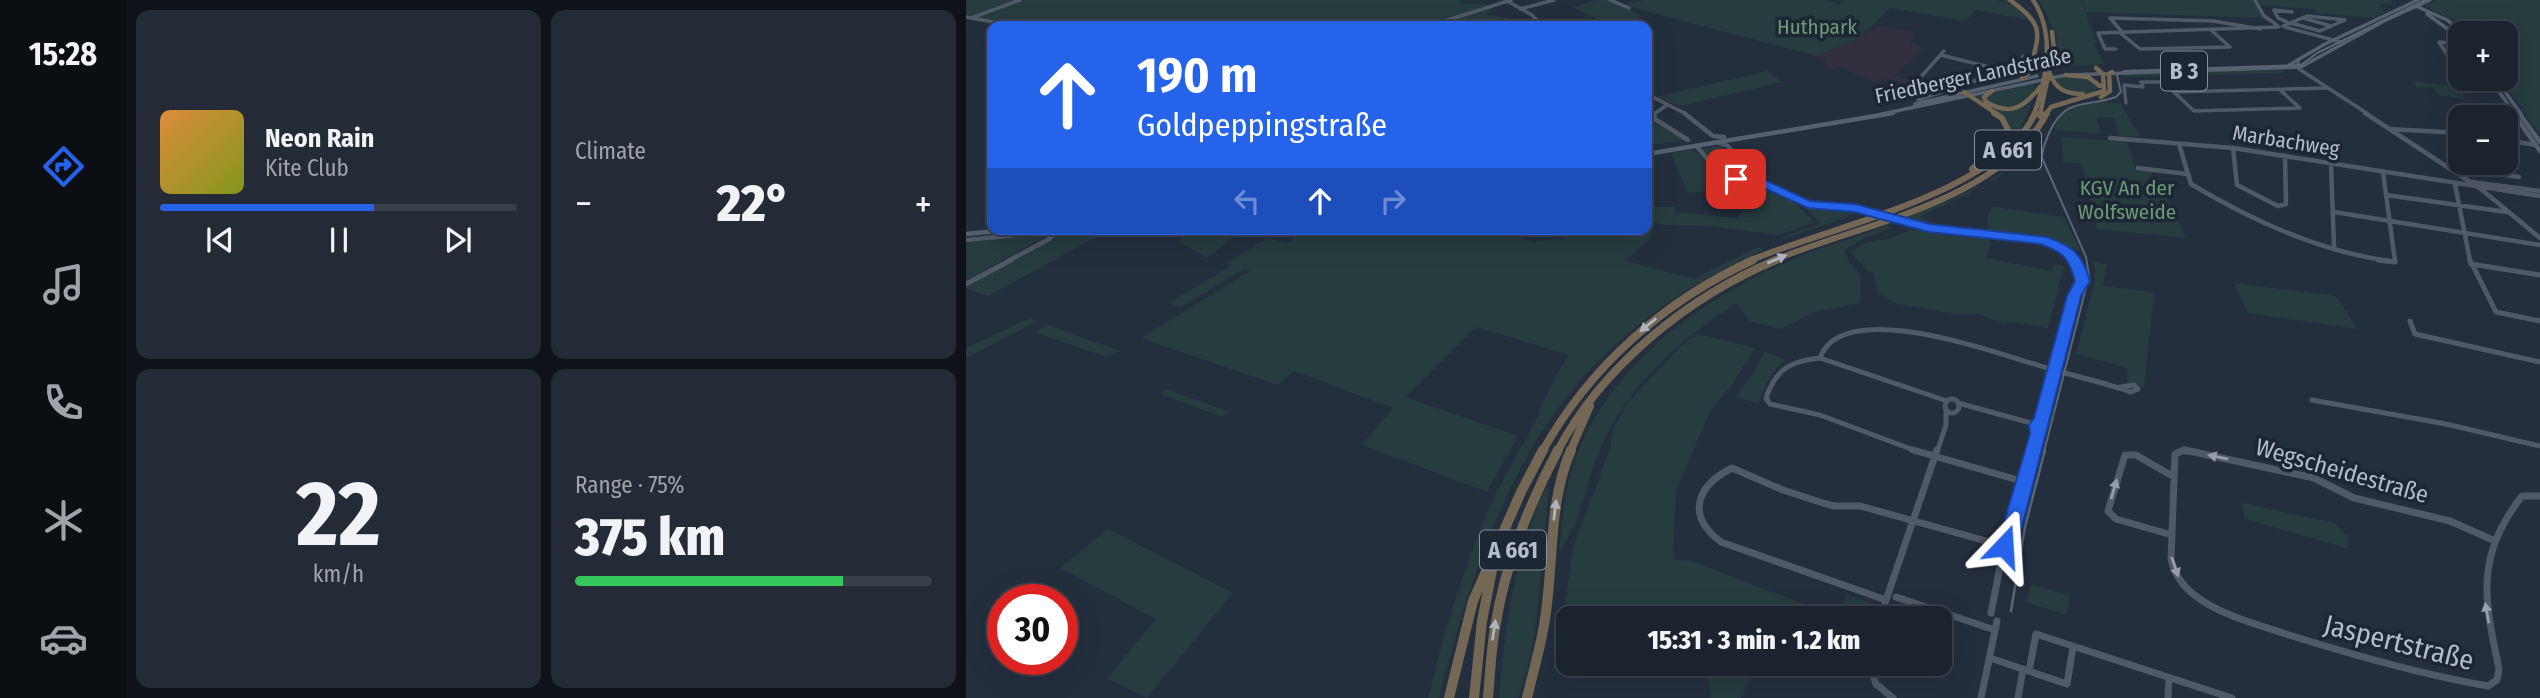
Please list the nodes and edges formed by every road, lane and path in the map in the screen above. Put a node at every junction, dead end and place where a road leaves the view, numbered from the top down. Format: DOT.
graph roads {
  1 [pos="1020,0"];
  2 [pos="1553,0"];
  3 [pos="1610,0"];
  4 [pos="2010,0"];
  5 [pos="2034,0"];
  6 [pos="2256,0"];
  7 [pos="2430,0"];
  8 [pos="1510,1"];
  9 [pos="2416,6"];
  10 [pos="1629,8"];
  11 [pos="1520,9"];
  12 [pos="2292,12"];
  13 [pos="968,17"];
  14 [pos="2224,17"];
  15 [pos="2302,18"];
  16 [pos="1451,19"];
  17 [pos="2143,19"];
  18 [pos="2178,20"];
  19 [pos="988,21"];
  20 [pos="1438,21"];
  21 [pos="1448,21"];
  22 [pos="1537,21"];
  23 [pos="2213,21"];
  24 [pos="2228,22"];
  25 [pos="2439,22"];
  26 [pos="2448,22"];
  27 [pos="2290,23"];
  28 [pos="2448,23"];
  29 [pos="2281,26"];
  30 [pos="2331,26"];
  31 [pos="2260,29"];
  32 [pos="2448,29"];
  33 [pos="2211,30"];
  34 [pos="2224,30"];
  35 [pos="2190,31"];
  36 [pos="2121,32"];
  37 [pos="2157,32"];
  38 [pos="2333,40"];
  39 [pos="2448,42"];
  40 [pos="2344,43"];
  41 [pos="2116,49"];
  42 [pos="1944,51"];
  43 [pos="1941,55"];
  44 [pos="2448,55"];
  45 [pos="2023,56"];
  46 [pos="2298,65"];
  47 [pos="2103,70"];
  48 [pos="2009,72"];
  49 [pos="2050,73"];
  50 [pos="2058,74"];
  51 [pos="2066,75"];
  52 [pos="2022,78"];
  53 [pos="2035,78"];
  54 [pos="1919,79"];
  55 [pos="2042,85"];
  56 [pos="2100,86"];
  57 [pos="1956,87"];
  58 [pos="2327,88"];
  59 [pos="2279,90"];
  60 [pos="1992,91"];
  61 [pos="2499,91"];
  62 [pos="2504,91"];
  63 [pos="2174,92"];
  64 [pos="1969,93"];
  65 [pos="1652,97"];
  66 [pos="1958,99"];
  67 [pos="1918,100"];
  68 [pos="1980,102"];
  69 [pos="2126,103"];
  70 [pos="1667,105"];
  71 [pos="2388,129"];
  72 [pos="2448,132"];
  73 [pos="1713,136"];
  74 [pos="1724,137"];
  75 [pos="2110,138"];
  76 [pos="1735,139"];
  77 [pos="1688,140"];
  78 [pos="2028,140"];
  79 [pos="2518,141"];
  80 [pos="1717,142"];
  81 [pos="1704,143"];
  82 [pos="2538,143"];
  83 [pos="2179,144"];
  84 [pos="1698,145"];
  85 [pos="1728,146"];
  86 [pos="2233,148"];
  87 [pos="1652,151"];
  88 [pos="1652,151"];
  89 [pos="2540,151"];
  90 [pos="2285,156"];
  91 [pos="2331,164"];
  92 [pos="2138,168"];
  93 [pos="2383,172"];
  94 [pos="2187,174"];
  95 [pos="2509,175"];
  96 [pos="1750,177"];
  97 [pos="2519,177"];
  98 [pos="2471,182"];
  99 [pos="2455,184"];
  100 [pos="2494,185"];
  101 [pos="1944,188"];
  102 [pos="2481,189"];
  103 [pos="2500,191"];
  104 [pos="2540,193"];
  105 [pos="2386,195"];
  106 [pos="2458,205"];
  107 [pos="1864,211"];
  108 [pos="2334,212"];
  109 [pos="2508,212"];
  110 [pos="2390,221"];
  111 [pos="1897,222"];
  112 [pos="987,229"];
  113 [pos="987,231"];
  114 [pos="966,232"];
  115 [pos="2465,233"];
  116 [pos="1006,235"];
  117 [pos="1052,235"];
  118 [pos="2540,238"];
  119 [pos="966,240"];
  120 [pos="2540,245"];
  121 [pos="2334,247"];
  122 [pos="2395,262"];
  123 [pos="2472,264"];
  124 [pos="2540,275"];
  125 [pos="966,284"];
  126 [pos="2410,321"];
  127 [pos="2540,321"];
  128 [pos="1820,358"];
  129 [pos="2540,362"];
  130 [pos="2055,371"];
  131 [pos="2120,387"];
  132 [pos="1595,396"];
  133 [pos="2312,400"];
  134 [pos="1946,405"];
  135 [pos="1958,408"];
  136 [pos="2042,417"];
  137 [pos="2021,421"];
  138 [pos="1945,425"];
  139 [pos="2038,425"];
  140 [pos="2540,446"];
  141 [pos="2178,452"];
  142 [pos="1935,456"];
  143 [pos="2174,477"];
  144 [pos="2025,482"];
  145 [pos="2540,496"];
  146 [pos="1914,520"];
  147 [pos="2172,536"];
  148 [pos="2493,540"];
  149 [pos="2004,546"];
  150 [pos="1496,550"];
  151 [pos="1896,597"];
  152 [pos="1886,600"];
  153 [pos="1884,606"];
  154 [pos="1995,630"];
  155 [pos="2073,647"];
  156 [pos="2092,653"];
  157 [pos="1990,658"];
  158 [pos="2026,670"];
  159 [pos="1871,676"];
  160 [pos="2169,678"];
  161 [pos="1880,695"];
  162 [pos="1449,698"];
  163 [pos="1474,698"];
  164 [pos="1488,698"];
  165 [pos="1527,698"];
  166 [pos="1893,698"];
  167 [pos="1981,698"];
  168 [pos="2018,698"];
  169 [pos="2168,698"];
  170 [pos="2232,698"];
  1 -- 13 [label="street"];
  2 -- 11 [label="street"];
  3 -- 10 [label="street"];
  4 -- 52 [label="highway"];
  5 -- 49 [label="highway, A 661"];
  5 -- 55 [label="highway, A 661"];
  6 -- 29 [label="street"];
  7 -- 9 [label="main road, Friedberger Landstraße / B 3"];
  8 -- 11 [label="street"];
  8 -- 16 [label="street"];
  9 -- 25 [label="main road"];
  9 -- 26 [label="main road"];
  9 -- 38 [label="main road, Friedberger Landstraße / B 3"];
  9 -- 40 [label="main road, Friedberger Landstraße / B 3"];
  11 -- 22 [label="street"];
  12 -- 27 [label="street"];
  13 -- 19 [label="street"];
  14 -- 24 [label="street"];
  15 -- 27 [label="street"];
  15 -- 30 [label="street"];
  15 -- 30 [label="street"];
  16 -- 20 [label="street"];
  16 -- 21 [label="street"];
  17 -- 18 [label="street"];
  17 -- 36 [label="street"];
  17 -- 37 [label="street"];
  18 -- 23 [label="street"];
  18 -- 35 [label="street"];
  23 -- 24 [label="street"];
  23 -- 34 [label="street"];
  24 -- 31 [label="street"];
  25 -- 28 [label="main road"];
  25 -- 32 [label="main road"];
  27 -- 29 [label="street"];
  27 -- 30 [label="street"];
  29 -- 31 [label="street"];
  29 -- 38 [label="street"];
  31 -- 34 [label="street"];
  33 -- 34 [label="street"];
  33 -- 35 [label="street"];
  33 -- 36 [label="street"];
  35 -- 37 [label="street"];
  36 -- 37 [label="street"];
  36 -- 41 [label="street"];
  38 -- 40 [label="street"];
  38 -- 46 [label="main road, Friedberger Landstraße / B 3"];
  39 -- 44 [label="street"];
  40 -- 46 [label="main road, Friedberger Landstraße / B 3"];
  42 -- 43 [label="street"];
  43 -- 48 [label="street"];
  43 -- 54 [label="street"];
  45 -- 48 [label="street"];
  46 -- 47 [label="main road, Friedberger Landstraße / B 3"];
  46 -- 58 [label="street"];
  47 -- 50 [label="main road, Friedberger Landstraße / B 3"];
  47 -- 51 [label="main road, Friedberger Landstraße"];
  47 -- 56 [label="highway"];
  47 -- 78 [label="highway"];
  48 -- 57 [label="street, Friedberger Landstraße"];
  49 -- 56 [label="highway"];
  49 -- 78 [label="highway, A 661"];
  50 -- 51 [label="main road, Friedberger Landstraße"];
  50 -- 53 [label="main road, Friedberger Landstraße"];
  51 -- 56 [label="highway"];
  52 -- 53 [label="main road, Friedberger Landstraße"];
  52 -- 64 [label="main road, Friedberger Landstraße"];
  53 -- 60 [label="main road, Friedberger Landstraße"];
  55 -- 60 [label="highway"];
  55 -- 101 [label="highway, A 661"];
  57 -- 64 [label="street"];
  57 -- 67 [label="street, Friedberger Landstraße"];
  58 -- 59 [label="street"];
  58 -- 71 [label="street"];
  59 -- 63 [label="street"];
  59 -- 63 [label="street"];
  60 -- 64 [label="main road, Friedberger Landstraße"];
  61 -- 82 [label="main road"];
  62 -- 82 [label="main road"];
  63 -- 69 [label="street"];
  64 -- 66 [label="main road, Friedberger Landstraße"];
  64 -- 68 [label="highway"];
  64 -- 74 [label="main road, Friedberger Landstraße"];
  65 -- 70 [label="street"];
  66 -- 68 [label="highway"];
  66 -- 76 [label="main road, Friedberger Landstraße"];
  68 -- 101 [label="highway"];
  70 -- 73 [label="street"];
  70 -- 77 [label="street"];
  71 -- 72 [label="street"];
  71 -- 98 [label="street"];
  73 -- 74 [label="street"];
  73 -- 81 [label="street"];
  74 -- 81 [label="main road, Friedberger Landstraße"];
  75 -- 83 [label="street, Marbachweg"];
  76 -- 80 [label="main road, Friedberger Landstraße"];
  76 -- 85 [label="street"];
  132 -- 78 [label="highway, A 661, one-way"];
  79 -- 82 [label="street"];
  80 -- 81 [label="main road, Friedberger Landstraße"];
  80 -- 85 [label="street"];
  81 -- 84 [label="main road, Friedberger Landstraße"];
  81 -- 87 [label="main road, Friedberger Landstraße"];
  82 -- 89 [label="main road"];
  83 -- 86 [label="street, Marbachweg"];
  83 -- 94 [label="street"];
  84 -- 88 [label="main road, Friedberger Landstraße"];
  84 -- 96 [label="street"];
  85 -- 96 [label="street"];
  86 -- 90 [label="street, Marbachweg"];
  86 -- 90 [label="street"];
  90 -- 91 [label="street, Marbachweg"];
  91 -- 93 [label="street, Marbachweg"];
  91 -- 108 [label="street"];
  92 -- 94 [label="street"];
  93 -- 99 [label="street, Marbachweg"];
  93 -- 105 [label="street"];
  94 -- 121 [label="street"];
  95 -- 97 [label="street"];
  96 -- 107 [label="street"];
  98 -- 99 [label="street, Marbachweg"];
  98 -- 100 [label="street, Marbachweg"];
  98 -- 102 [label="street"];
  99 -- 102 [label="street, Marbachweg"];
  99 -- 106 [label="street"];
  100 -- 103 [label="street"];
  100 -- 104 [label="street, Marbachweg"];
  101 -- 150 [label="highway, A 661, one-way"];
  102 -- 103 [label="street, Marbachweg"];
  102 -- 109 [label="street"];
  103 -- 104 [label="street, Marbachweg"];
  105 -- 106 [label="street"];
  105 -- 110 [label="street"];
  106 -- 109 [label="street"];
  106 -- 115 [label="street"];
  107 -- 111 [label="street"];
  108 -- 110 [label="street"];
  108 -- 121 [label="street"];
  109 -- 118 [label="street"];
  110 -- 115 [label="street"];
  110 -- 122 [label="street"];
  111 -- 130 [label="street"];
  112 -- 114 [label="main road"];
  113 -- 114 [label="main road"];
  115 -- 120 [label="street"];
  115 -- 123 [label="street"];
  116 -- 119 [label="street"];
  117 -- 125 [label="street"];
  121 -- 122 [label="street"];
  123 -- 124 [label="street"];
  123 -- 127 [label="street"];
  126 -- 129 [label="street"];
  128 -- 130 [label="street"];
  128 -- 134 [label="street"];
  128 -- 142 [label="street"];
  130 -- 131 [label="street"];
  130 -- 136 [label="street"];
  164 -- 132 [label="highway, A 661, one-way"];
  165 -- 132 [label="highway, A 661, one-way"];
  133 -- 140 [label="street"];
  134 -- 135 [label="street"];
  134 -- 135 [label="street"];
  134 -- 138 [label="street"];
  135 -- 137 [label="street"];
  135 -- 138 [label="street"];
  136 -- 137 [label="street"];
  136 -- 139 [label="street"];
  137 -- 139 [label="street"];
  138 -- 142 [label="street"];
  139 -- 144 [label="street"];
  141 -- 143 [label="street, Jaspertstraße"];
  148 -- 141 [label="street, Wegscheidestraße, one-way"];
  142 -- 144 [label="street"];
  142 -- 146 [label="street"];
  143 -- 147 [label="street, Jaspertstraße"];
  147 -- 143 [label="street, one-way"];
  144 -- 149 [label="street"];
  145 -- 148 [label="street, Jaspertstraße"];
  146 -- 149 [label="street"];
  146 -- 152 [label="street"];
  146 -- 152 [label="street"];
  147 -- 148 [label="street, Jaspertstraße, one-way"];
  149 -- 154 [label="street"];
  150 -- 162 [label="highway, A 661"];
  150 -- 163 [label="highway, A 661"];
  151 -- 154 [label="street"];
  152 -- 153 [label="street"];
  154 -- 157 [label="street"];
  155 -- 156 [label="street"];
  155 -- 158 [label="street"];
  155 -- 158 [label="street"];
  156 -- 160 [label="street"];
  157 -- 158 [label="street"];
  157 -- 167 [label="street"];
  158 -- 168 [label="street"];
  159 -- 161 [label="street"];
  160 -- 169 [label="street"];
  160 -- 170 [label="street"];
  161 -- 166 [label="street"];
}
